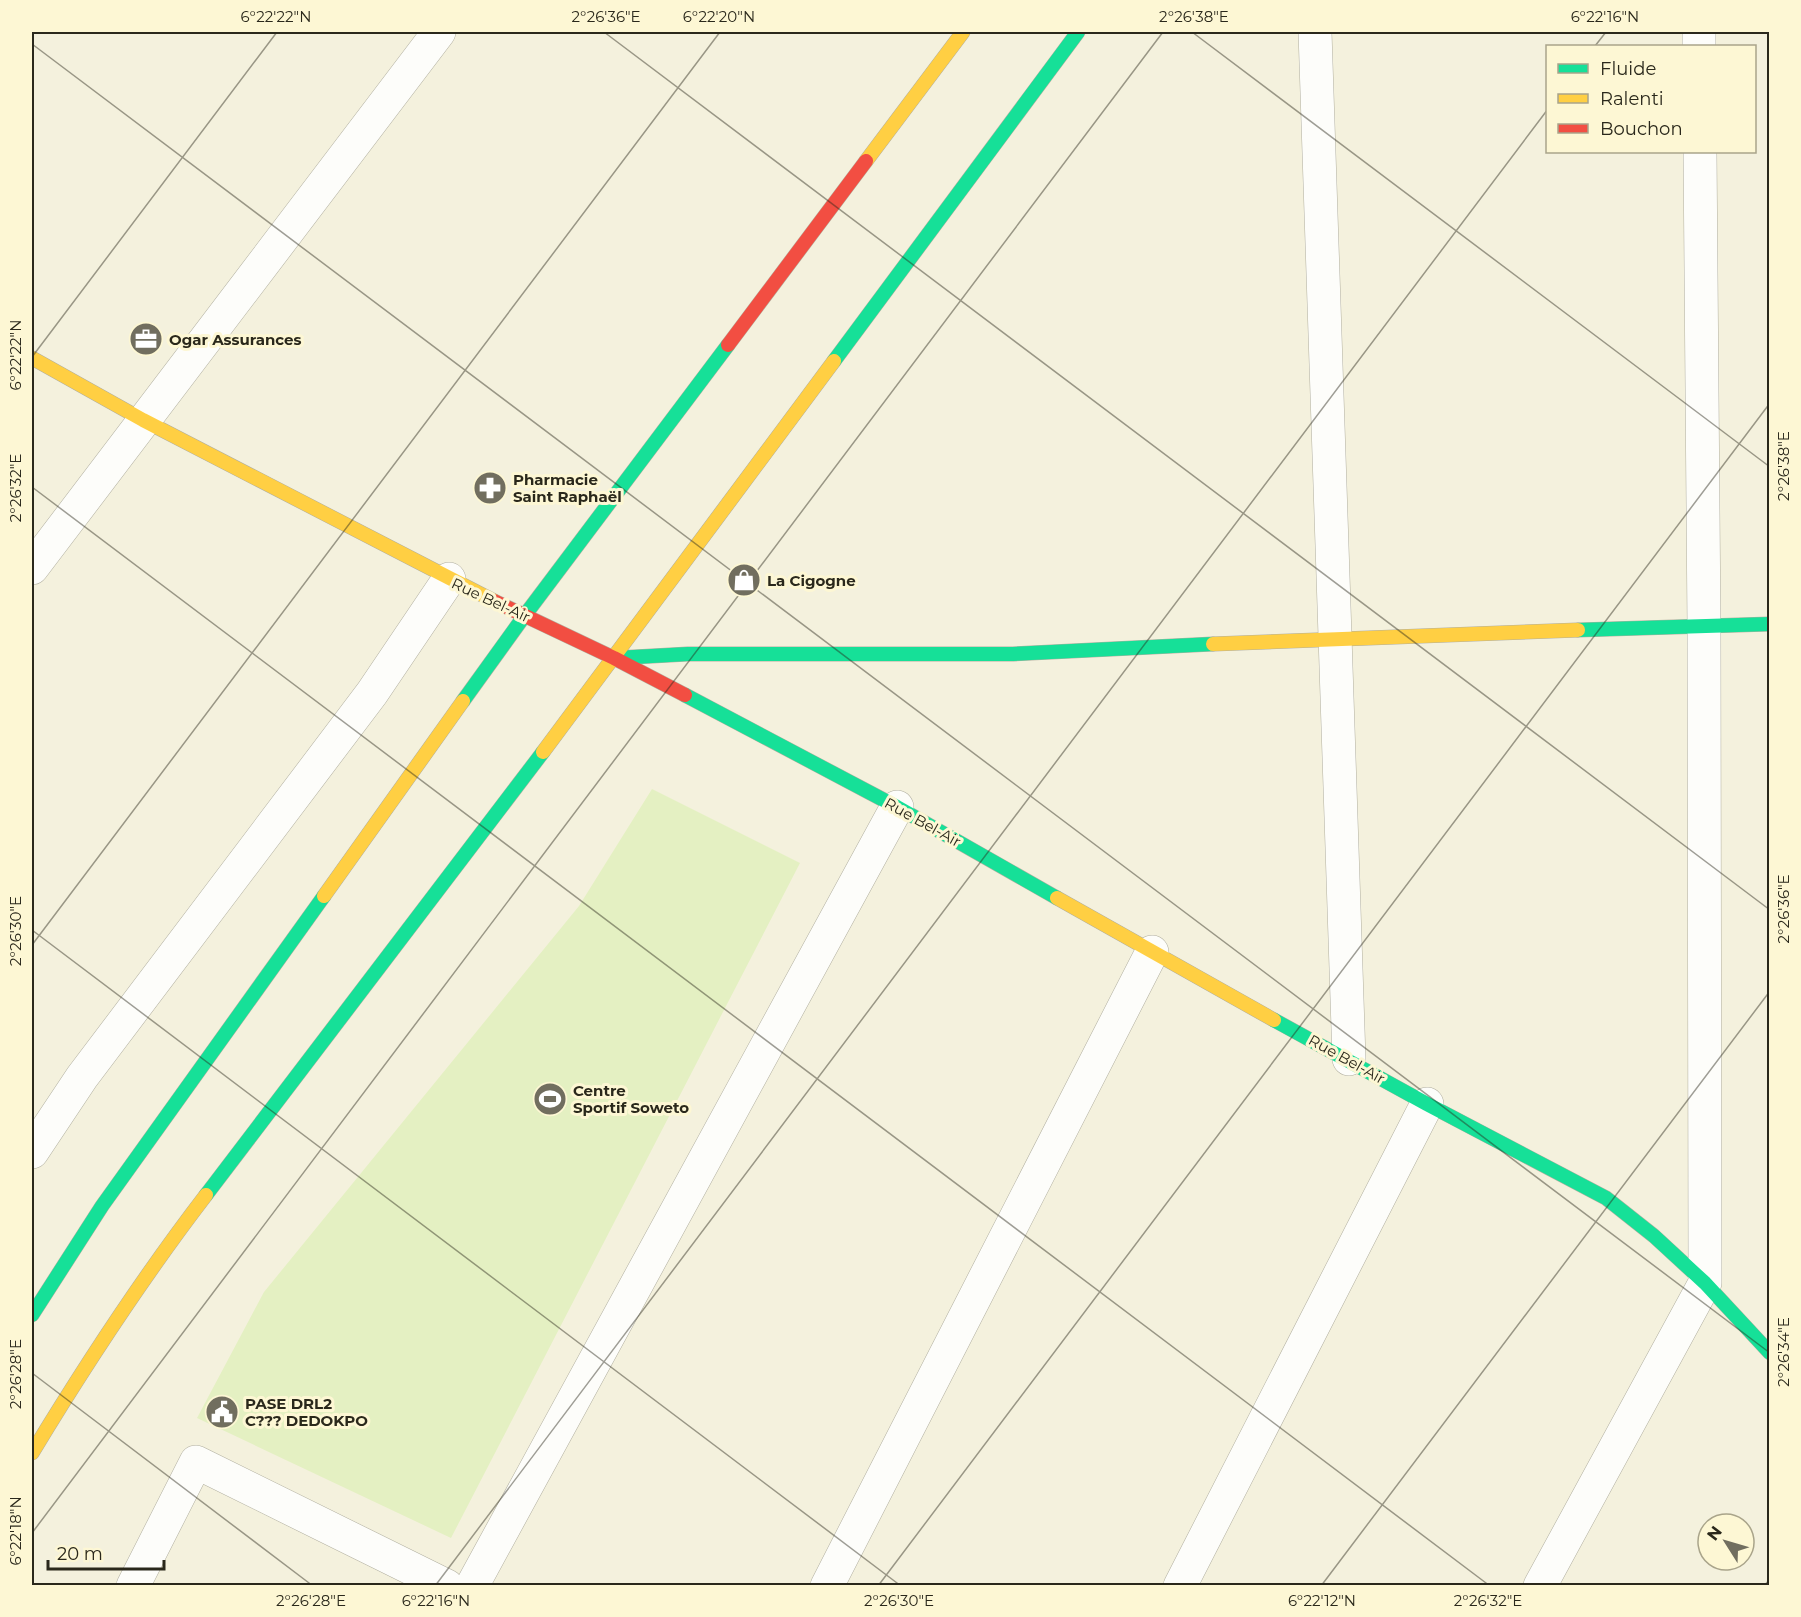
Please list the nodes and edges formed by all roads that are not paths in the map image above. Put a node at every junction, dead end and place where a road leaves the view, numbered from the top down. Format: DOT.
graph roads {
  1 [pos="439,32"];
  2 [pos="963,32"];
  3 [pos="1078,32"];
  4 [pos="1315,32"];
  5 [pos="1700,153"];
  6 [pos="32,358"];
  7 [pos="143,420"];
  8 [pos="32,568"];
  9 [pos="449,579"];
  10 [pos="525,615"];
  11 [pos="1770,624"];
  12 [pos="1704,627"];
  13 [pos="1335,638"];
  14 [pos="614,658"];
  15 [pos="897,807"];
  16 [pos="1152,952"];
  17 [pos="1349,1059"];
  18 [pos="1427,1104"];
  19 [pos="32,1152"];
  20 [pos="1705,1283"];
  21 [pos="32,1315"];
  22 [pos="1770,1353"];
  23 [pos="32,1453"];
  24 [pos="134,1586"];
  25 [pos="447,1586"];
  26 [pos="472,1586"];
  27 [pos="827,1586"];
  28 [pos="1180,1586"];
  29 [pos="1540,1586"];
  1 -- 7 [label="street"];
  2 -- 10 [label="main road"];
  3 -- 14 [label="main road"];
  4 -- 13 [label="street"];
  5 -- 12 [label="street"];
  6 -- 7 [label="main road, Rue Bel-Air"];
  7 -- 8 [label="street"];
  7 -- 9 [label="main road, Rue Bel-Air"];
  9 -- 10 [label="main road, Rue Bel-Air"];
  9 -- 19 [label="street"];
  10 -- 14 [label="main road, Rue Bel-Air"];
  10 -- 21 [label="main road"];
  11 -- 12 [label="main road"];
  12 -- 13 [label="main road"];
  12 -- 20 [label="street"];
  13 -- 14 [label="main road"];
  13 -- 17 [label="street"];
  14 -- 15 [label="main road, Rue Bel-Air"];
  14 -- 23 [label="main road"];
  15 -- 16 [label="main road, Rue Bel-Air"];
  15 -- 26 [label="street"];
  16 -- 17 [label="main road, Rue Bel-Air"];
  16 -- 27 [label="street"];
  17 -- 18 [label="main road, Rue Bel-Air"];
  18 -- 20 [label="main road, Rue Bel-Air"];
  18 -- 28 [label="street"];
  20 -- 22 [label="main road, Rue Bel-Air"];
  20 -- 29 [label="street"];
  24 -- 25 [label="street"];
}
